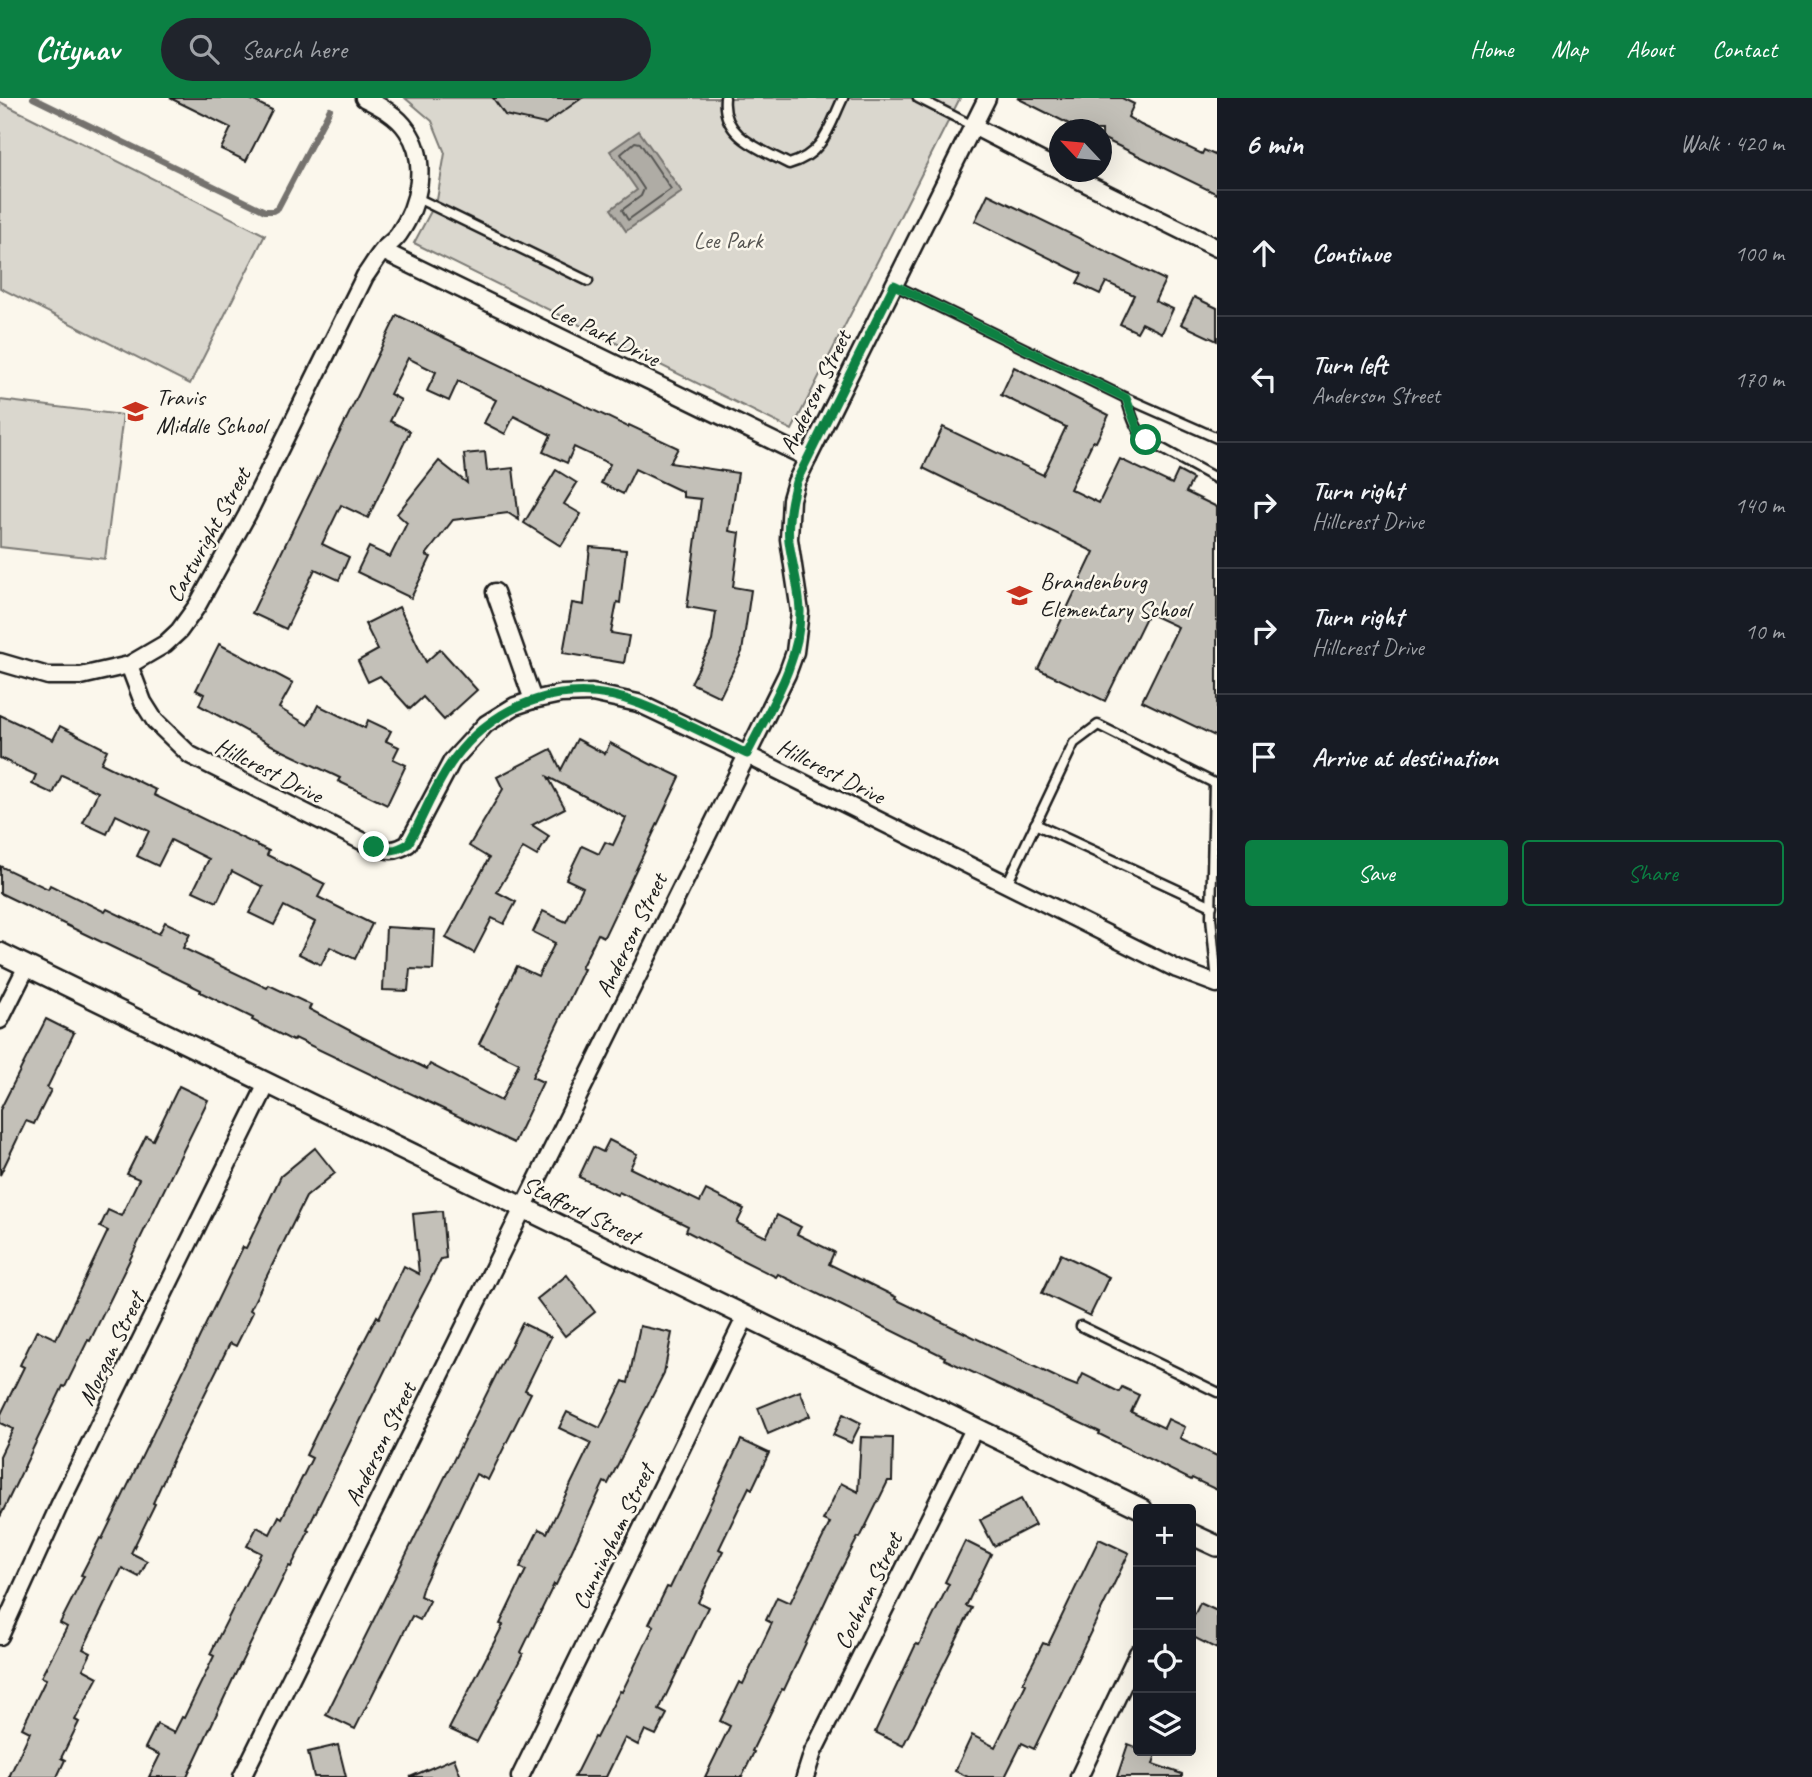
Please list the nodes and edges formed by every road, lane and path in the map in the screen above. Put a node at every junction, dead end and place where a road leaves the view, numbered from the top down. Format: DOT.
graph roads {
  1 [pos="363,98"];
  2 [pos="725,98"];
  3 [pos="843,98"];
  4 [pos="918,98"];
  5 [pos="987,98"];
  6 [pos="973,126"];
  7 [pos="1049,165"];
  8 [pos="1083,182"];
  9 [pos="417,198"];
  10 [pos="1217,248"];
  11 [pos="383,251"];
  12 [pos="588,281"];
  13 [pos="894,285"];
  14 [pos="1126,398"];
  15 [pos="1217,438"];
  16 [pos="808,458"];
  17 [pos="1217,479"];
  18 [pos="495,592"];
  19 [pos="0,662"];
  20 [pos="129,665"];
  21 [pos="533,700"];
  22 [pos="747,754"];
  23 [pos="1035,824"];
  24 [pos="1007,884"];
  25 [pos="1212,906"];
  26 [pos="0,953"];
  27 [pos="27,966"];
  28 [pos="1217,984"];
  29 [pos="0,1020"];
  30 [pos="267,1084"];
  31 [pos="521,1208"];
  32 [pos="746,1316"];
  33 [pos="1081,1326"];
  34 [pos="1217,1392"];
  35 [pos="975,1427"];
  36 [pos="1133,1505"];
  37 [pos="1196,1538"];
  38 [pos="1217,1546"];
  39 [pos="0,1636"];
  40 [pos="1133,1664"];
  41 [pos="242,1777"];
  42 [pos="520,1777"];
  43 [pos="805,1777"];
  44 [pos="1079,1777"];
  1 -- 9 [label="street"];
  2 -- 3 [label="lane"];
  4 -- 6 [label="lane"];
  5 -- 6 [label="street, Anderson Street"];
  6 -- 7 [label="street"];
  6 -- 13 [label="street, Anderson Street"];
  8 -- 10 [label="street"];
  9 -- 11 [label="street, Cartwright Street"];
  9 -- 12 [label="lane"];
  11 -- 16 [label="street, Lee Park Drive"];
  11 -- 20 [label="street, Cartwright Street"];
  13 -- 14 [label="lane"];
  13 -- 16 [label="street, Anderson Street"];
  14 -- 15 [label="lane"];
  14 -- 17 [label="lane"];
  16 -- 22 [label="street, Anderson Street"];
  18 -- 21 [label="street"];
  19 -- 20 [label="street, Cartwright Street"];
  20 -- 21 [label="street, Hillcrest Drive"];
  21 -- 22 [label="street, Hillcrest Drive"];
  22 -- 24 [label="street, Hillcrest Drive"];
  22 -- 31 [label="street, Anderson Street"];
  23 -- 24 [label="lane"];
  23 -- 25 [label="lane"];
  23 -- 25 [label="lane"];
  24 -- 28 [label="street, Hillcrest Drive"];
  25 -- 28 [label="lane"];
  26 -- 27 [label="street, Stafford Street"];
  27 -- 29 [label="street"];
  27 -- 30 [label="street, Stafford Street"];
  30 -- 31 [label="street, Stafford Street"];
  30 -- 39 [label="street, Morgan Street"];
  31 -- 32 [label="street, Stafford Street"];
  31 -- 41 [label="street, Anderson Street"];
  32 -- 35 [label="street, Stafford Street"];
  32 -- 42 [label="street, Cunningham Street"];
  33 -- 34 [label="lane"];
  35 -- 36 [label="street, Stafford Street"];
  35 -- 43 [label="street, Cochran Street"];
  37 -- 38 [label="street"];
  40 -- 44 [label="street"];
}
